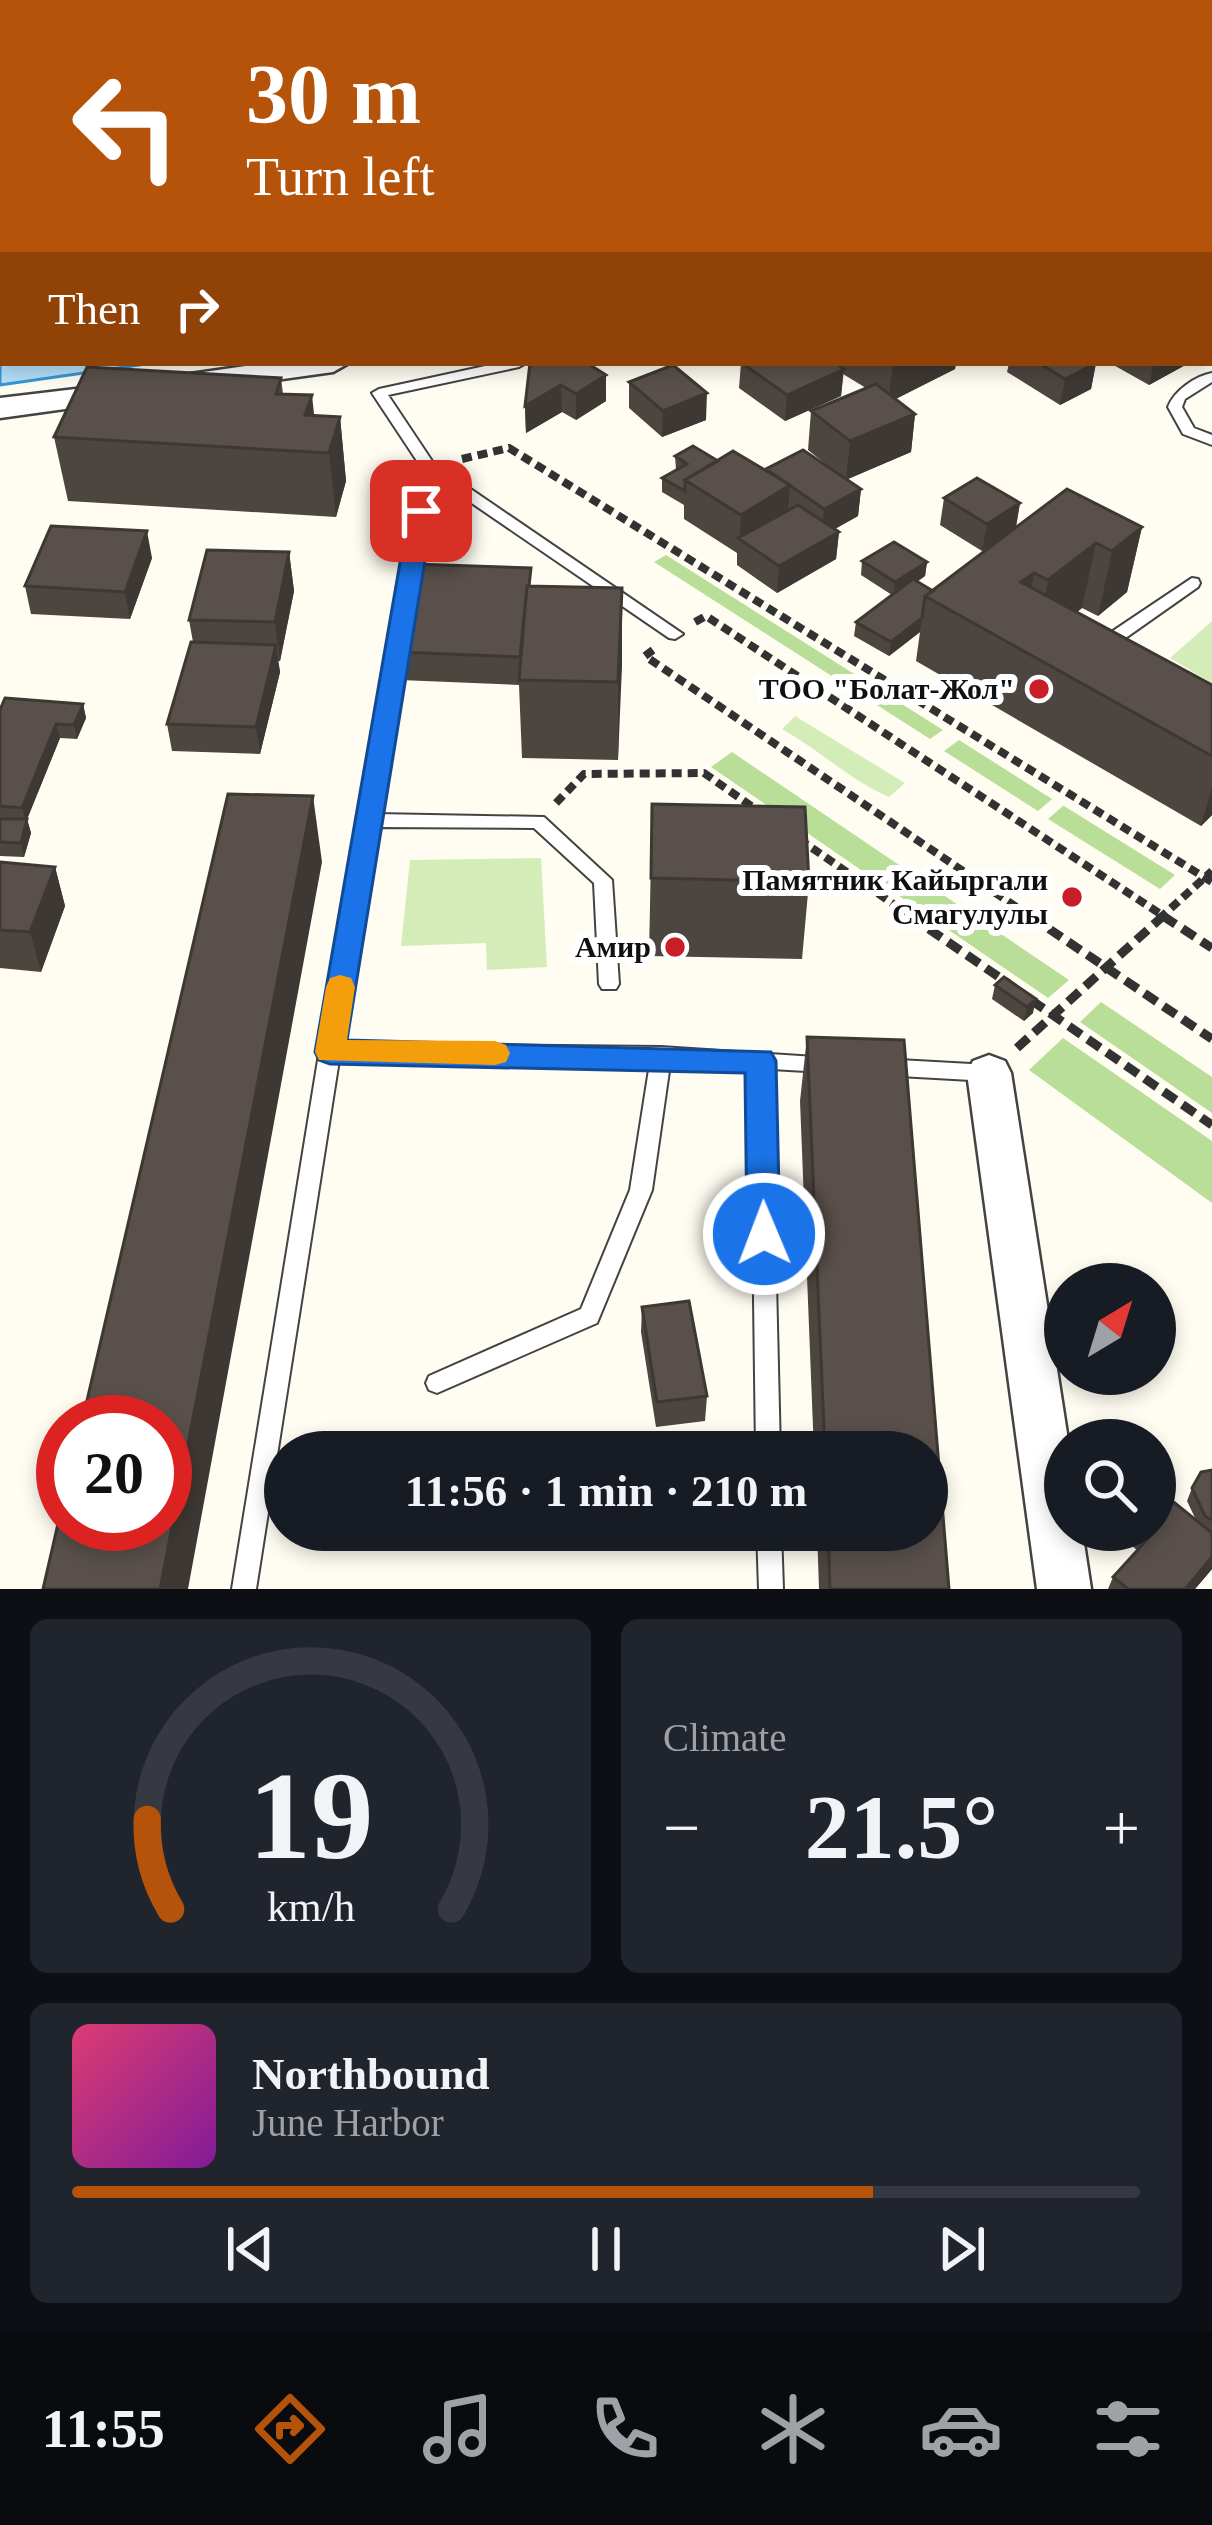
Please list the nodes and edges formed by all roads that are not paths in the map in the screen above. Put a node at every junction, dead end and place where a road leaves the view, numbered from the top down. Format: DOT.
graph roads {
  1 [pos="311,366"];
  2 [pos="505,366"];
  3 [pos="1210,377"];
  4 [pos="0,408"];
  5 [pos="1212,440"];
  6 [pos="429,466"];
  7 [pos="1192,583"];
  8 [pos="675,634"];
  9 [pos="1103,670"];
  10 [pos="366,820"];
  11 [pos="609,984"];
  12 [pos="330,1052"];
  13 [pos="661,1055"];
  14 [pos="760,1061"];
  15 [pos="989,1073"];
  16 [pos="437,1383"];
  17 [pos="768,1431"];
  18 [pos="770,1551"];
  19 [pos="244,1589"];
  20 [pos="770,1589"];
  21 [pos="1064,1589"];
  1 -- 4 [label="street"];
  2 -- 6 [label="lane"];
  3 -- 5 [label="lane"];
  6 -- 8 [label="lane"];
  6 -- 10 [label="lane"];
  7 -- 9 [label="lane"];
  10 -- 11 [label="lane"];
  10 -- 12 [label="lane"];
  12 -- 13 [label="lane"];
  12 -- 19 [label="lane"];
  13 -- 14 [label="lane"];
  13 -- 16 [label="lane"];
  14 -- 15 [label="lane"];
  14 -- 17 [label="lane"];
  15 -- 21 [label="street"];
  18 -- 20 [label="lane"];
}
